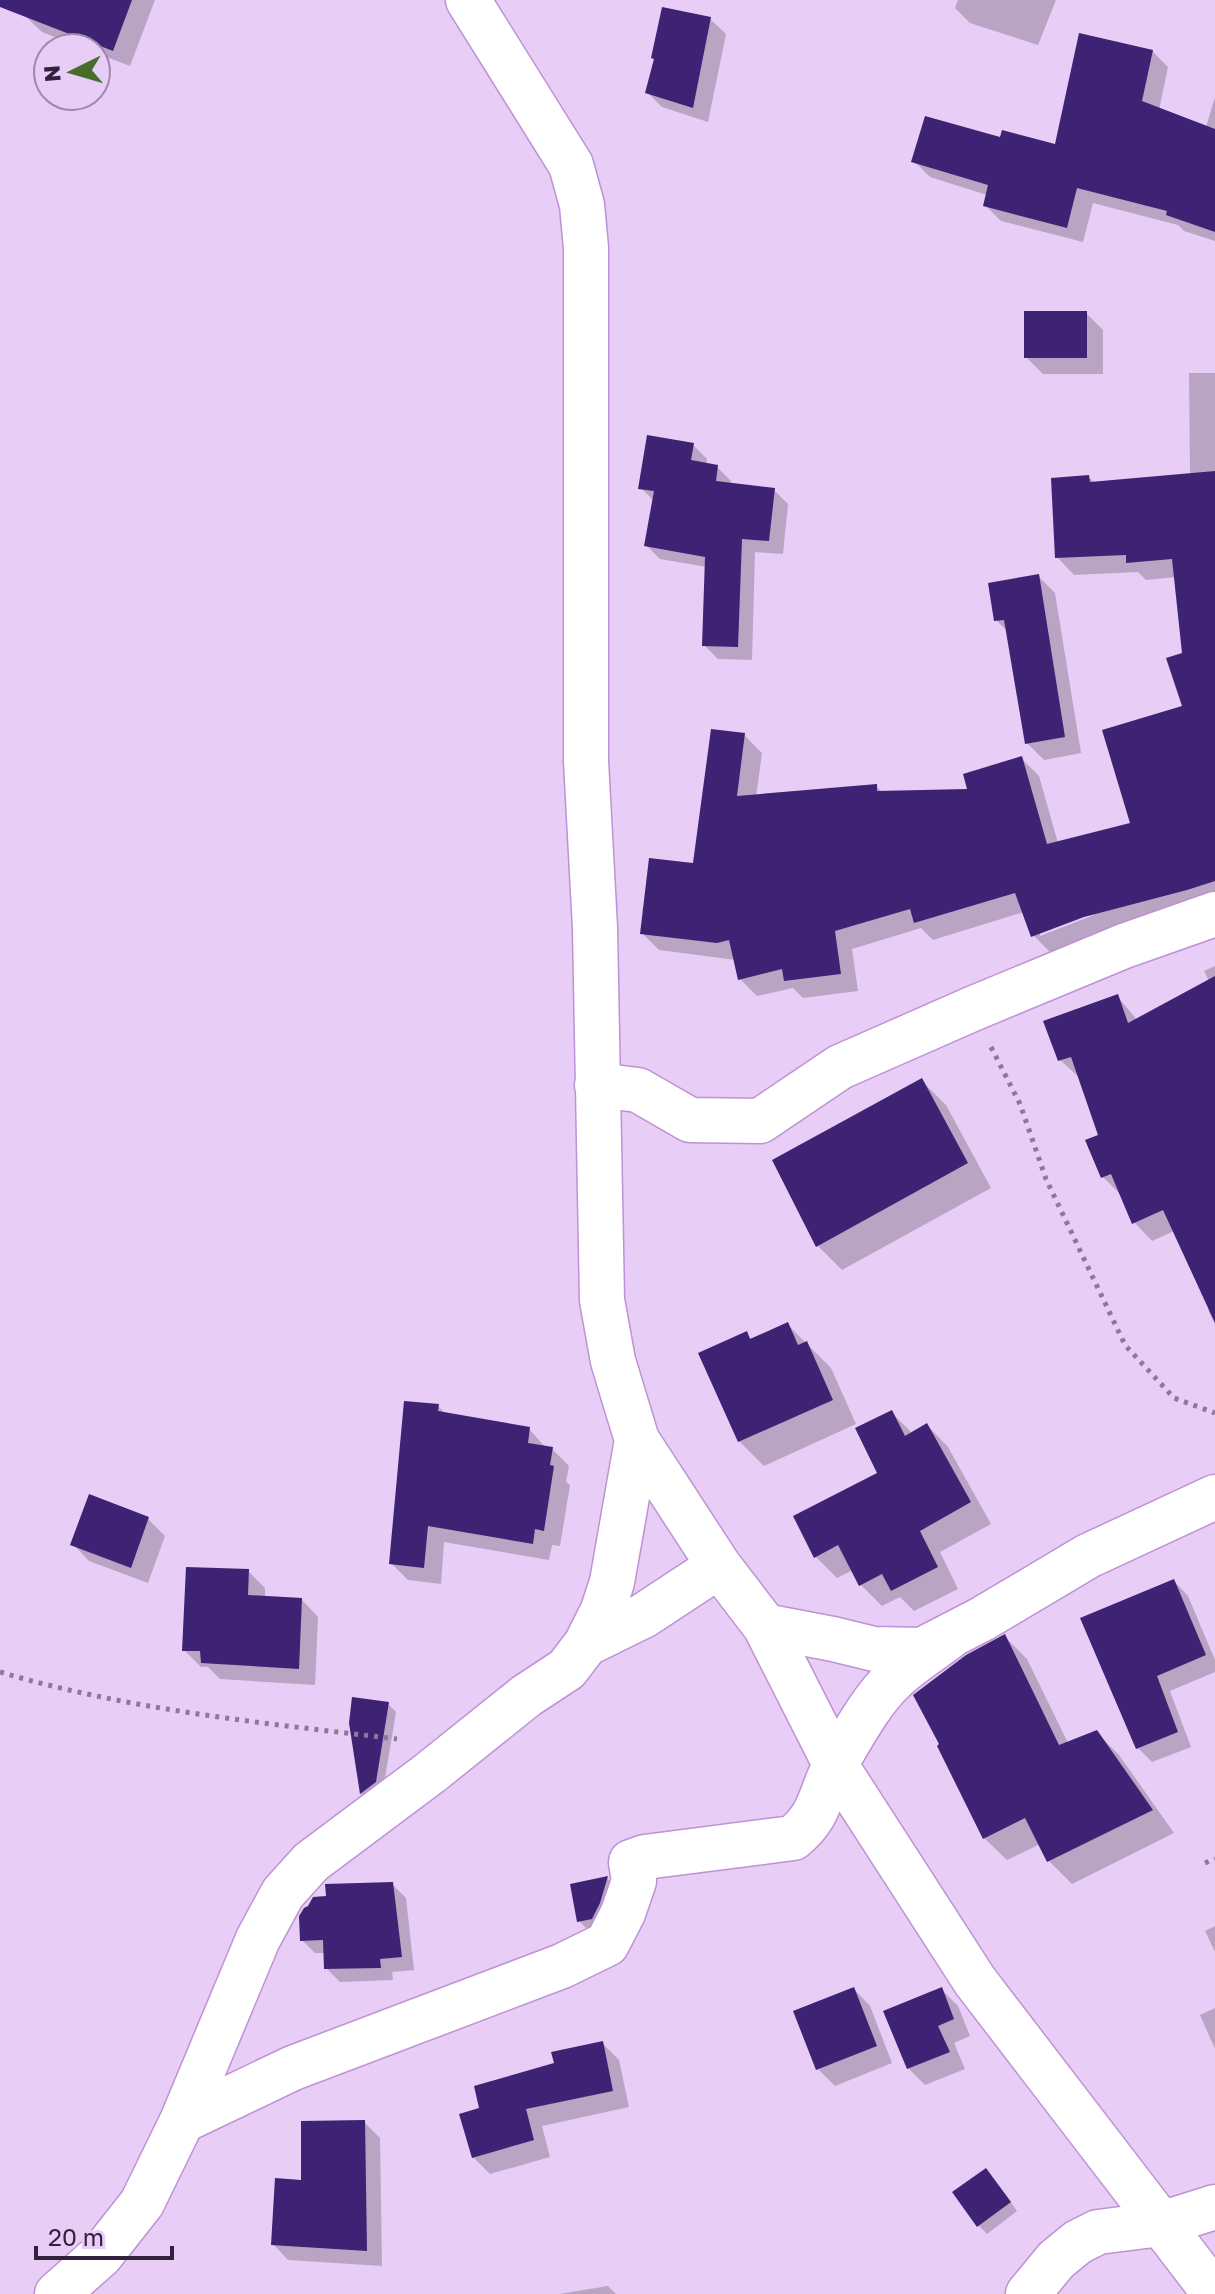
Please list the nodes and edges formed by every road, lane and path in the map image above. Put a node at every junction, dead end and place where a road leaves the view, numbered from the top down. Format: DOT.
graph roads {
  1 [pos="468,0"];
  2 [pos="1215,914"];
  3 [pos="972,1009"];
  4 [pos="597,1085"];
  5 [pos="1215,1413"];
  6 [pos="637,1440"];
  7 [pos="1215,1497"];
  8 [pos="719,1566"];
  9 [pos="765,1626"];
  10 [pos="953,1634"];
  11 [pos="586,1644"];
  12 [pos="0,1672"];
  13 [pos="399,1739"];
  14 [pos="835,1764"];
  15 [pos="1215,1859"];
  16 [pos="1205,1863"];
  17 [pos="182,2121"];
  18 [pos="1215,2207"];
  19 [pos="1161,2224"];
  20 [pos="57,2294"];
  21 [pos="1028,2294"];
  22 [pos="1215,2294"];
  1 -- 4 [label="street"];
  2 -- 3 [label="street"];
  3 -- 4 [label="street"];
  3 -- 5 [label="path"];
  4 -- 6 [label="street"];
  6 -- 8 [label="street"];
  6 -- 11 [label="street"];
  7 -- 10 [label="street"];
  8 -- 9 [label="street"];
  8 -- 11 [label="street"];
  9 -- 10 [label="street"];
  9 -- 14 [label="street"];
  10 -- 14 [label="street"];
  11 -- 17 [label="street"];
  12 -- 13 [label="path"];
  14 -- 17 [label="street"];
  14 -- 19 [label="street"];
  15 -- 16 [label="path"];
  17 -- 20 [label="street"];
  18 -- 19 [label="street"];
  19 -- 21 [label="street"];
  19 -- 22 [label="street"];
}
